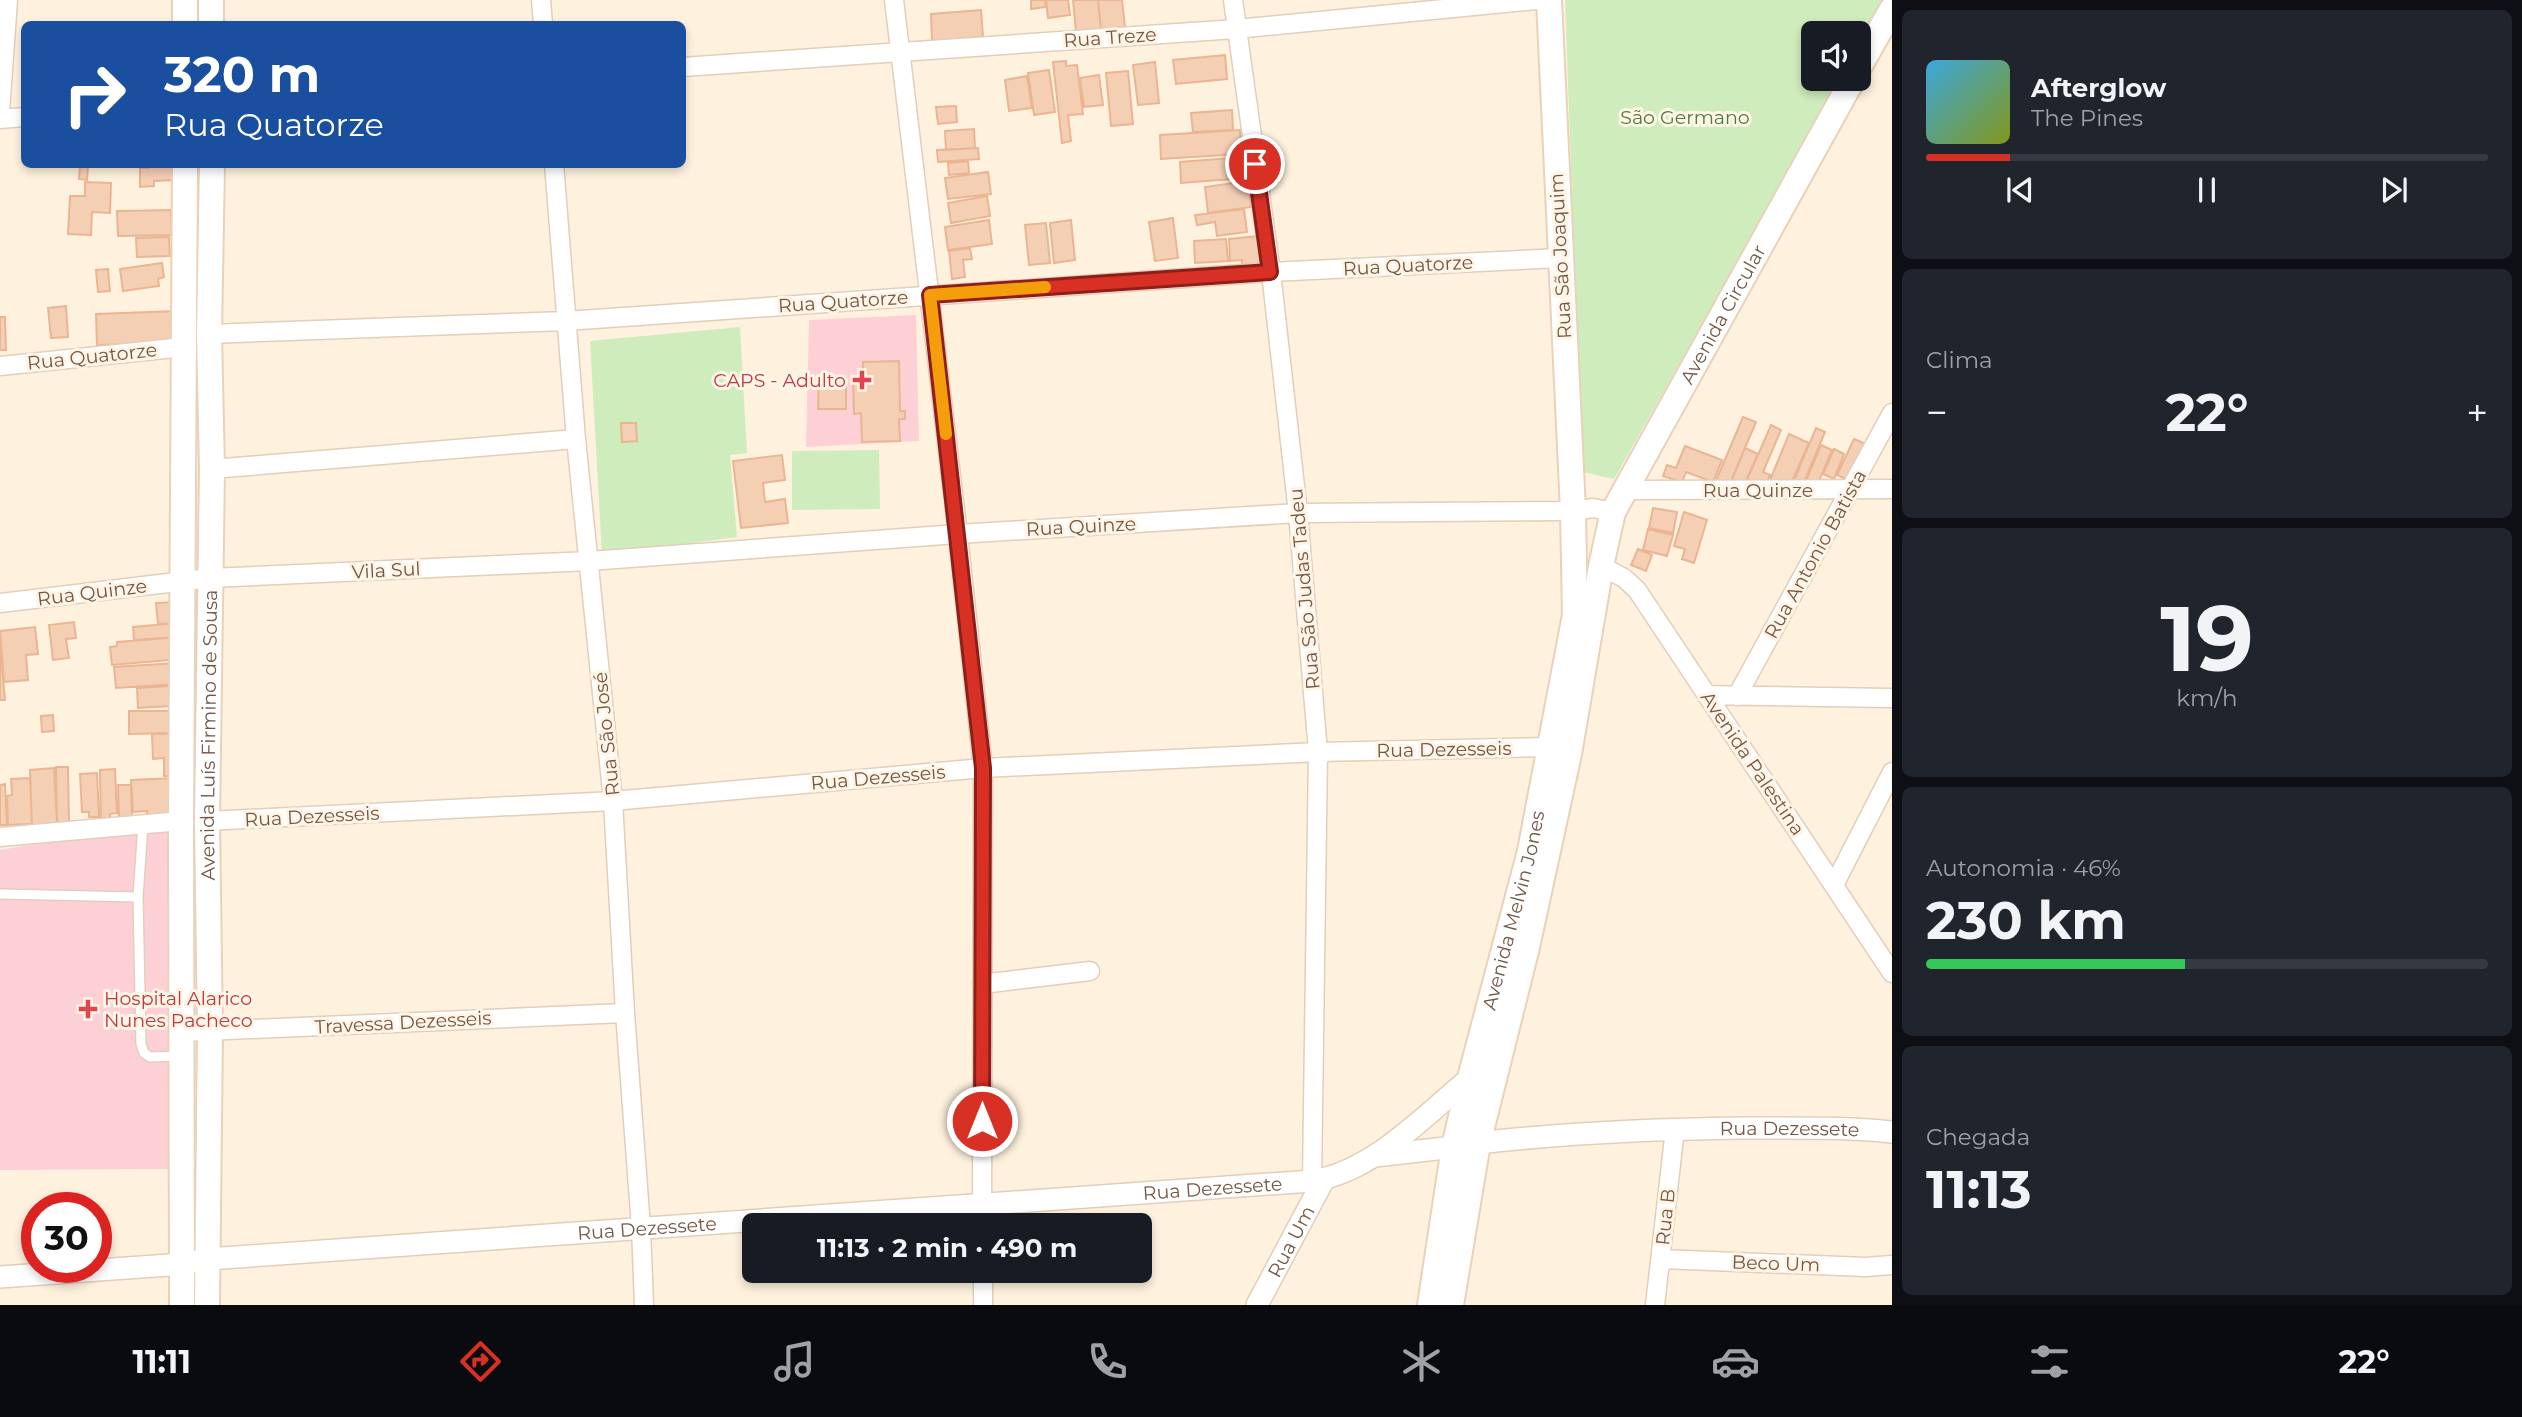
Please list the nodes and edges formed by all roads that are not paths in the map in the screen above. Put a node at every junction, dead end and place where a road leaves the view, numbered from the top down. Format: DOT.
graph roads {
  1 [pos="8,0"];
  2 [pos="185,0"];
  3 [pos="211,0"];
  4 [pos="541,0"];
  5 [pos="894,0"];
  6 [pos="1233,0"];
  7 [pos="1537,0"];
  8 [pos="1549,0"];
  9 [pos="1892,9"];
  10 [pos="186,21"];
  11 [pos="211,21"];
  12 [pos="543,21"];
  13 [pos="1236,29"];
  14 [pos="1871,46"];
  15 [pos="900,50"];
  16 [pos="686,67"];
  17 [pos="1846,91"];
  18 [pos="0,112"];
  19 [pos="21,117"];
  20 [pos="0,119"];
  21 [pos="185,168"];
  22 [pos="212,168"];
  23 [pos="554,168"];
  24 [pos="212,202"];
  25 [pos="185,204"];
  26 [pos="1560,258"];
  27 [pos="1270,272"];
  28 [pos="930,295"];
  29 [pos="566,321"];
  30 [pos="209,334"];
  31 [pos="184,347"];
  32 [pos="0,366"];
  33 [pos="1892,413"];
  34 [pos="576,439"];
  35 [pos="212,469"];
  36 [pos="1892,489"];
  37 [pos="1624,490"];
  38 [pos="1850,490"];
  39 [pos="1573,511"];
  40 [pos="1613,512"];
  41 [pos="1298,513"];
  42 [pos="958,534"];
  43 [pos="589,561"];
  44 [pos="1601,566"];
  45 [pos="210,578"];
  46 [pos="184,581"];
  47 [pos="0,603"];
  48 [pos="1707,695"];
  49 [pos="1737,696"];
  50 [pos="1892,698"];
  51 [pos="1550,747"];
  52 [pos="1318,752"];
  53 [pos="983,768"];
  54 [pos="1892,772"];
  55 [pos="613,801"];
  56 [pos="181,821"];
  57 [pos="207,821"];
  58 [pos="143,825"];
  59 [pos="0,837"];
  60 [pos="1834,885"];
  61 [pos="0,894"];
  62 [pos="138,897"];
  63 [pos="1090,971"];
  64 [pos="1892,973"];
  65 [pos="982,984"];
  66 [pos="625,1013"];
  67 [pos="211,1031"];
  68 [pos="182,1044"];
  69 [pos="1470,1078"];
  70 [pos="1675,1129"];
  71 [pos="1892,1132"];
  72 [pos="1466,1145"];
  73 [pos="1375,1156"];
  74 [pos="1318,1180"];
  75 [pos="982,1203"];
  76 [pos="982,1213"];
  77 [pos="641,1227"];
  78 [pos="208,1259"];
  79 [pos="1661,1259"];
  80 [pos="183,1264"];
  81 [pos="1892,1265"];
  82 [pos="0,1276"];
  83 [pos="983,1283"];
  84 [pos="182,1305"];
  85 [pos="207,1305"];
  86 [pos="643,1305"];
  87 [pos="983,1305"];
  88 [pos="1257,1305"];
  89 [pos="1430,1305"];
  90 [pos="1451,1305"];
  91 [pos="1656,1305"];
  1 -- 18 [label="street"];
  2 -- 10 [label="main road"];
  3 -- 11 [label="main road"];
  4 -- 12 [label="street"];
  5 -- 15 [label="street"];
  6 -- 13 [label="street, Rua São Judas Tadeu"];
  7 -- 13 [label="street, Rua Treze"];
  8 -- 26 [label="main road, Rua São Joaquim"];
  9 -- 14 [label="main road"];
  13 -- 15 [label="street, Rua Treze"];
  13 -- 27 [label="street, Rua São Judas Tadeu"];
  15 -- 16 [label="street, Rua Treze"];
  15 -- 28 [label="street"];
  17 -- 37 [label="main road, Avenida Circular"];
  19 -- 20 [label="street"];
  21 -- 25 [label="main road, Avenida Luís Firmino de Sousa"];
  22 -- 24 [label="main road, Avenida Luís Firmino de Sousa"];
  23 -- 29 [label="street, Rua São José"];
  24 -- 25 [label="main road"];
  24 -- 30 [label="main road, Avenida Luís Firmino de Sousa"];
  25 -- 31 [label="main road, Avenida Luís Firmino de Sousa"];
  26 -- 27 [label="street, Rua Quatorze"];
  26 -- 39 [label="main road, Rua São Joaquim"];
  27 -- 28 [label="street, Rua Quatorze"];
  27 -- 41 [label="street, Rua São Judas Tadeu"];
  28 -- 29 [label="street, Rua Quatorze"];
  28 -- 42 [label="street"];
  29 -- 30 [label="street, Rua Quatorze"];
  29 -- 34 [label="street, Rua São José"];
  30 -- 35 [label="main road, Avenida Luís Firmino de Sousa"];
  31 -- 32 [label="street, Rua Quatorze"];
  31 -- 46 [label="main road, Avenida Luís Firmino de Sousa"];
  33 -- 38 [label="street, Rua Antonio Batista"];
  34 -- 35 [label="street"];
  34 -- 43 [label="street, Rua São José"];
  35 -- 45 [label="main road, Avenida Luís Firmino de Sousa"];
  36 -- 38 [label="street, Rua Quinze"];
  37 -- 38 [label="street, Rua Quinze"];
  37 -- 40 [label="main road, Avenida Circular"];
  38 -- 49 [label="street, Rua Antonio Batista"];
  39 -- 40 [label="street"];
  39 -- 41 [label="street, Rua Quinze"];
  39 -- 51 [label="main road, Avenida Melvin Jones"];
  40 -- 44 [label="main road, Avenida Melvin Jones"];
  41 -- 42 [label="street, Rua Quinze"];
  41 -- 52 [label="street, Rua São Judas Tadeu"];
  42 -- 43 [label="street, Rua Quinze"];
  42 -- 53 [label="street"];
  43 -- 45 [label="street, Vila Sul"];
  43 -- 55 [label="street, Rua São José"];
  44 -- 48 [label="street, Avenida Palestina"];
  44 -- 72 [label="main road, Avenida Melvin Jones"];
  45 -- 46 [label="street, Vila Sul"];
  45 -- 57 [label="main road, Avenida Luís Firmino de Sousa"];
  46 -- 47 [label="street, Rua Quinze"];
  46 -- 56 [label="main road, Avenida Luís Firmino de Sousa"];
  48 -- 49 [label="street"];
  48 -- 60 [label="street, Avenida Palestina"];
  49 -- 50 [label="street"];
  51 -- 52 [label="street, Rua Dezesseis"];
  51 -- 69 [label="main road, Avenida Melvin Jones"];
  52 -- 53 [label="street, Rua Dezesseis"];
  52 -- 74 [label="street, Rua São Judas Tadeu"];
  53 -- 55 [label="street, Rua Dezesseis"];
  53 -- 65 [label="street"];
  54 -- 60 [label="street"];
  55 -- 57 [label="street, Rua Dezesseis"];
  55 -- 66 [label="street, Rua São José"];
  56 -- 58 [label="street"];
  56 -- 68 [label="main road, Avenida Luís Firmino de Sousa"];
  57 -- 67 [label="main road, Avenida Luís Firmino de Sousa"];
  58 -- 59 [label="street"];
  58 -- 62 [label="lane"];
  60 -- 64 [label="street, Avenida Palestina"];
  61 -- 62 [label="lane"];
  62 -- 68 [label="lane"];
  63 -- 65 [label="street"];
  65 -- 75 [label="street"];
  66 -- 67 [label="street, Travessa Dezesseis"];
  66 -- 77 [label="street, Rua São José"];
  67 -- 68 [label="street, Travessa Dezesseis"];
  67 -- 78 [label="main road, Avenida Luís Firmino de Sousa"];
  68 -- 80 [label="main road, Avenida Luís Firmino de Sousa"];
  69 -- 72 [label="main road, Avenida Melvin Jones"];
  69 -- 73 [label="street, Rua Dezessete"];
  70 -- 71 [label="street, Rua Dezessete"];
  70 -- 72 [label="street, Rua Dezessete"];
  70 -- 79 [label="street, Rua B"];
  72 -- 73 [label="street, Rua Dezessete"];
  72 -- 89 [label="main road, Avenida Melvin Jones"];
  72 -- 90 [label="main road, Avenida Melvin Jones"];
  73 -- 74 [label="street, Rua Dezessete"];
  74 -- 75 [label="street, Rua Dezessete"];
  74 -- 88 [label="street, Rua Um"];
  75 -- 76 [label="street"];
  75 -- 77 [label="street, Rua Dezessete"];
  77 -- 78 [label="street, Rua Dezessete"];
  77 -- 86 [label="street, Rua São José"];
  78 -- 80 [label="street, Rua Dezessete"];
  78 -- 85 [label="main road, Avenida Luís Firmino de Sousa"];
  79 -- 81 [label="street, Beco Um"];
  79 -- 91 [label="street, Rua B"];
  80 -- 82 [label="street, Rua Dezessete"];
  80 -- 84 [label="main road, Avenida Luís Firmino de Sousa"];
  83 -- 87 [label="street"];
}
